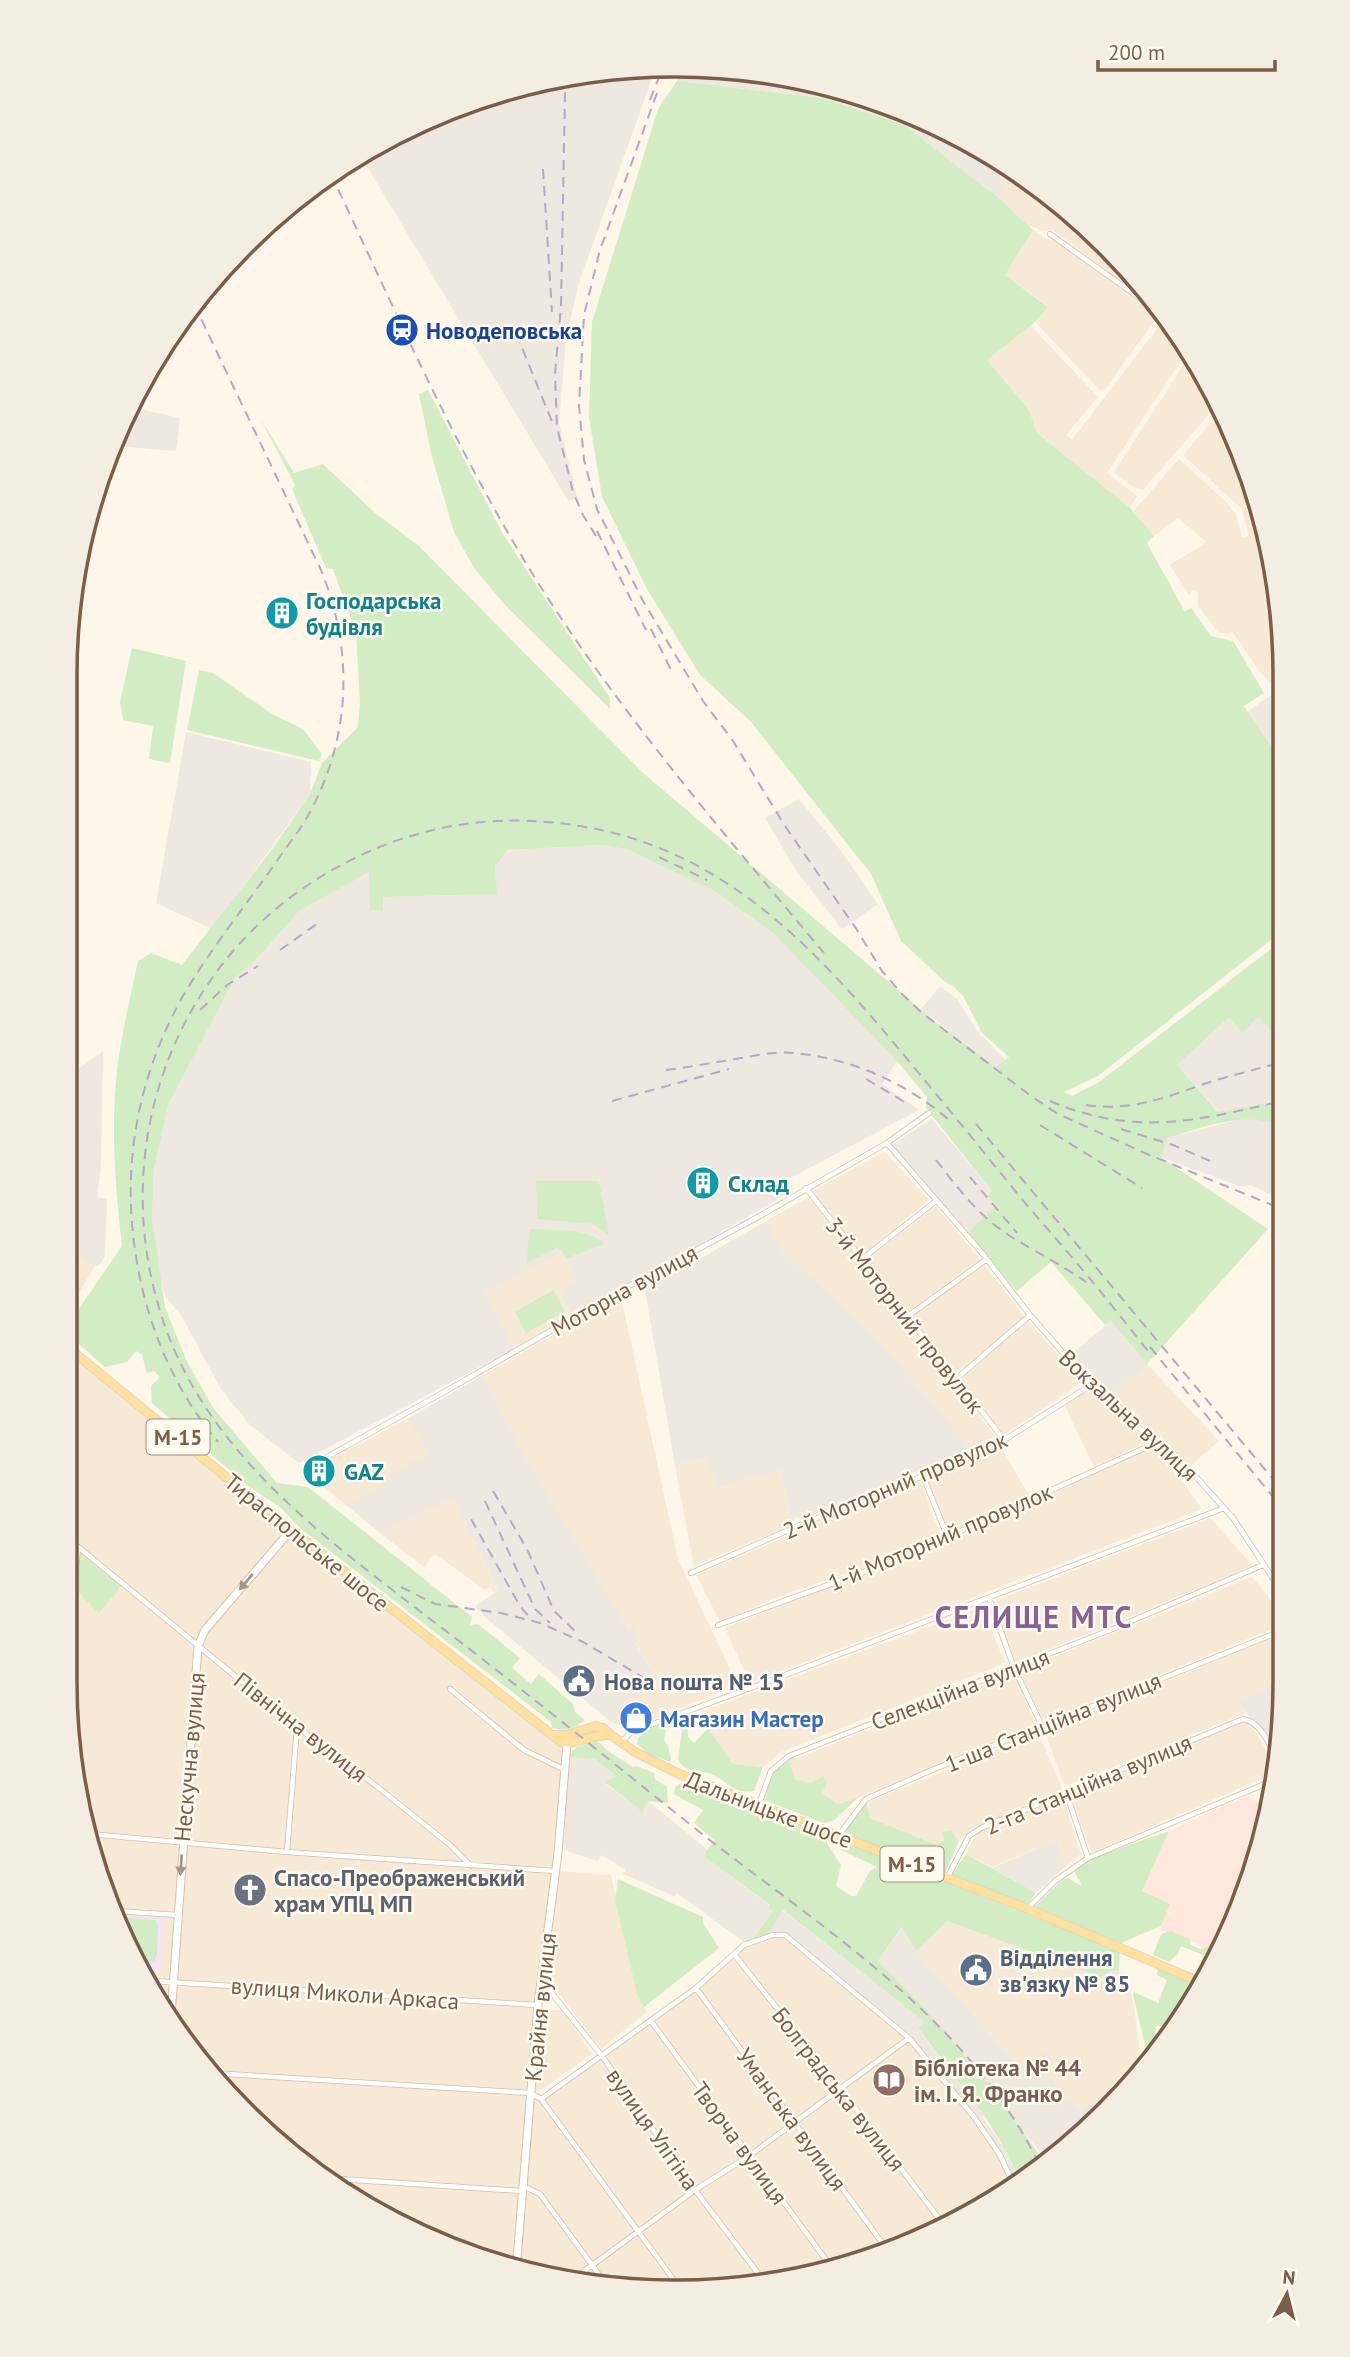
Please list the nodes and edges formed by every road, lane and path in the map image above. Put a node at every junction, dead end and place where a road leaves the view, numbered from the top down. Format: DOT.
graph roads {
  1 [pos="1050,233"];
  2 [pos="1138,297"];
  3 [pos="929,1113"];
  4 [pos="887,1143"];
  5 [pos="806,1188"];
  6 [pos="936,1201"];
  7 [pos="862,1259"];
  8 [pos="987,1259"];
  9 [pos="1030,1315"];
  10 [pos="908,1316"];
  11 [pos="77,1355"];
  12 [pos="956,1379"];
  13 [pos="1091,1385"];
  14 [pos="1005,1441"];
  15 [pos="1158,1442"];
  16 [pos="316,1463"];
  17 [pos="923,1476"];
  18 [pos="1224,1508"];
  19 [pos="291,1530"];
  20 [pos="948,1538"];
  21 [pos="78,1547"];
  22 [pos="77,1556"];
  23 [pos="1263,1565"];
  24 [pos="691,1573"];
  25 [pos="1273,1580"];
  26 [pos="989,1598"];
  27 [pos="718,1625"];
  28 [pos="1273,1634"];
  29 [pos="198,1646"];
  30 [pos="1014,1668"];
  31 [pos="450,1689"];
  32 [pos="1042,1726"];
  33 [pos="297,1727"];
  34 [pos="567,1739"];
  35 [pos="622,1742"];
  36 [pos="1270,1745"];
  37 [pos="565,1770"];
  38 [pos="1264,1784"];
  39 [pos="1066,1792"];
  40 [pos="759,1804"];
  41 [pos="96,1834"];
  42 [pos="838,1836"];
  43 [pos="182,1842"];
  44 [pos="287,1852"];
  45 [pos="1088,1858"];
  46 [pos="471,1866"];
  47 [pos="555,1871"];
  48 [pos="947,1878"];
  49 [pos="1028,1909"];
  50 [pos="123,1912"];
  51 [pos="178,1915"];
  52 [pos="734,1954"];
  53 [pos="1194,1979"];
  54 [pos="541,1981"];
  55 [pos="157,1982"];
  56 [pos="173,1983"];
  57 [pos="695,1988"];
  58 [pos="172,2004"];
  59 [pos="538,2005"];
  60 [pos="651,2021"];
  61 [pos="909,2038"];
  62 [pos="602,2056"];
  63 [pos="223,2074"];
  64 [pos="840,2088"];
  65 [pos="530,2093"];
  66 [pos="541,2099"];
  67 [pos="793,2122"];
  68 [pos="749,2156"];
  69 [pos="1010,2177"];
  70 [pos="343,2179"];
  71 [pos="522,2188"];
  72 [pos="695,2190"];
  73 [pos="937,2219"];
  74 [pos="638,2232"];
  75 [pos="882,2242"];
  76 [pos="517,2259"];
  77 [pos="827,2261"];
  78 [pos="592,2265"];
  79 [pos="582,2273"];
  80 [pos="758,2274"];
  81 [pos="600,2275"];
  82 [pos="674,2280"];
  1 -- 2 [label="street"];
  3 -- 4 [label="street, Моторна вулиця"];
  4 -- 5 [label="street, Моторна вулиця"];
  4 -- 6 [label="street, Вокзальна вулиця"];
  5 -- 7 [label="street, 3-й Моторний провулок"];
  5 -- 16 [label="street, Моторна вулиця"];
  6 -- 7 [label="street"];
  6 -- 8 [label="street, Вокзальна вулиця"];
  7 -- 10 [label="street, 3-й Моторний провулок"];
  8 -- 9 [label="street, Вокзальна вулиця"];
  8 -- 10 [label="street"];
  9 -- 12 [label="street"];
  9 -- 13 [label="street, Вокзальна вулиця"];
  10 -- 12 [label="street, 3-й Моторний провулок"];
  11 -- 19 [label="main road, Тираспольське шосе / М-15"];
  12 -- 14 [label="street, 3-й Моторний провулок"];
  13 -- 14 [label="street, 2-й Моторний провулок"];
  13 -- 15 [label="street, Вокзальна вулиця"];
  14 -- 17 [label="street, 2-й Моторний провулок"];
  15 -- 18 [label="street, Вокзальна вулиця"];
  15 -- 20 [label="street, 1-й Моторний провулок"];
  17 -- 20 [label="street"];
  17 -- 24 [label="street, 2-й Моторний провулок"];
  18 -- 23 [label="street, Вокзальна вулиця"];
  18 -- 26 [label="street"];
  19 -- 29 [label="street, Нескучна вулиця, one-way"];
  19 -- 34 [label="main road, Тираспольське шосе / М-15"];
  20 -- 27 [label="street, 1-й Моторний провулок"];
  21 -- 22 [label="street"];
  21 -- 29 [label="street, Північна вулиця"];
  23 -- 25 [label="street, Вокзальна вулиця"];
  23 -- 30 [label="street, Селекційна вулиця"];
  26 -- 30 [label="street"];
  26 -- 35 [label="street"];
  28 -- 32 [label="street, 1-ша Станційна вулиця"];
  29 -- 33 [label="street, Північна вулиця"];
  29 -- 43 [label="street, Нескучна вулиця"];
  30 -- 32 [label="street"];
  30 -- 40 [label="street, Селекційна вулиця"];
  31 -- 37 [label="street"];
  32 -- 42 [label="street, 1-ша Станційна вулиця"];
  33 -- 44 [label="street"];
  33 -- 46 [label="street, Північна вулиця"];
  34 -- 35 [label="main road, Дальницьке шосе / М-15"];
  34 -- 37 [label="street, Крайня вулиця"];
  35 -- 40 [label="main road, Дальницьке шосе / М-15"];
  36 -- 39 [label="street, 2-га Станційна вулиця"];
  37 -- 47 [label="street, Крайня вулиця"];
  38 -- 45 [label="street"];
  39 -- 45 [label="street"];
  39 -- 48 [label="street, 2-га Станційна вулиця"];
  40 -- 42 [label="main road, Дальницьке шосе / М-15"];
  41 -- 43 [label="street"];
  42 -- 48 [label="main road, Дальницьке шосе / М-15"];
  43 -- 44 [label="street"];
  43 -- 51 [label="street, Нескучна вулиця, one-way"];
  44 -- 46 [label="street"];
  45 -- 49 [label="street"];
  46 -- 47 [label="street"];
  47 -- 54 [label="street, Крайня вулиця"];
  48 -- 49 [label="main road, Дальницьке шосе / М-15"];
  49 -- 53 [label="main road, Дальницьке шосе / М-15"];
  50 -- 51 [label="street"];
  51 -- 56 [label="street, Нескучна вулиця"];
  52 -- 57 [label="street"];
  52 -- 61 [label="street"];
  52 -- 64 [label="street, Болградська вулиця"];
  54 -- 59 [label="street, Крайня вулиця"];
  54 -- 62 [label="street, вулиця Улітіна"];
  55 -- 56 [label="street, вулиця Миколи Аркаса"];
  56 -- 58 [label="street, Нескучна вулиця"];
  56 -- 59 [label="street, вулиця Миколи Аркаса"];
  57 -- 60 [label="street"];
  57 -- 67 [label="street, Уманська вулиця"];
  59 -- 65 [label="street, Крайня вулиця"];
  60 -- 62 [label="street"];
  60 -- 68 [label="street, Творча вулиця"];
  61 -- 64 [label="street"];
  61 -- 69 [label="street"];
  62 -- 66 [label="street"];
  62 -- 72 [label="street, вулиця Улітіна"];
  63 -- 65 [label="street"];
  64 -- 67 [label="street"];
  64 -- 73 [label="street, Болградська вулиця"];
  65 -- 66 [label="street"];
  65 -- 71 [label="street, Крайня вулиця"];
  66 -- 74 [label="street"];
  67 -- 68 [label="street"];
  67 -- 75 [label="street, Уманська вулиця"];
  68 -- 72 [label="street"];
  68 -- 77 [label="street, Творча вулиця"];
  70 -- 71 [label="street"];
  71 -- 76 [label="street, Крайня вулиця"];
  71 -- 78 [label="street"];
  72 -- 74 [label="street"];
  72 -- 80 [label="street, вулиця Улітіна"];
  74 -- 78 [label="street"];
  74 -- 82 [label="street"];
  78 -- 79 [label="street"];
  78 -- 81 [label="street"];
}
